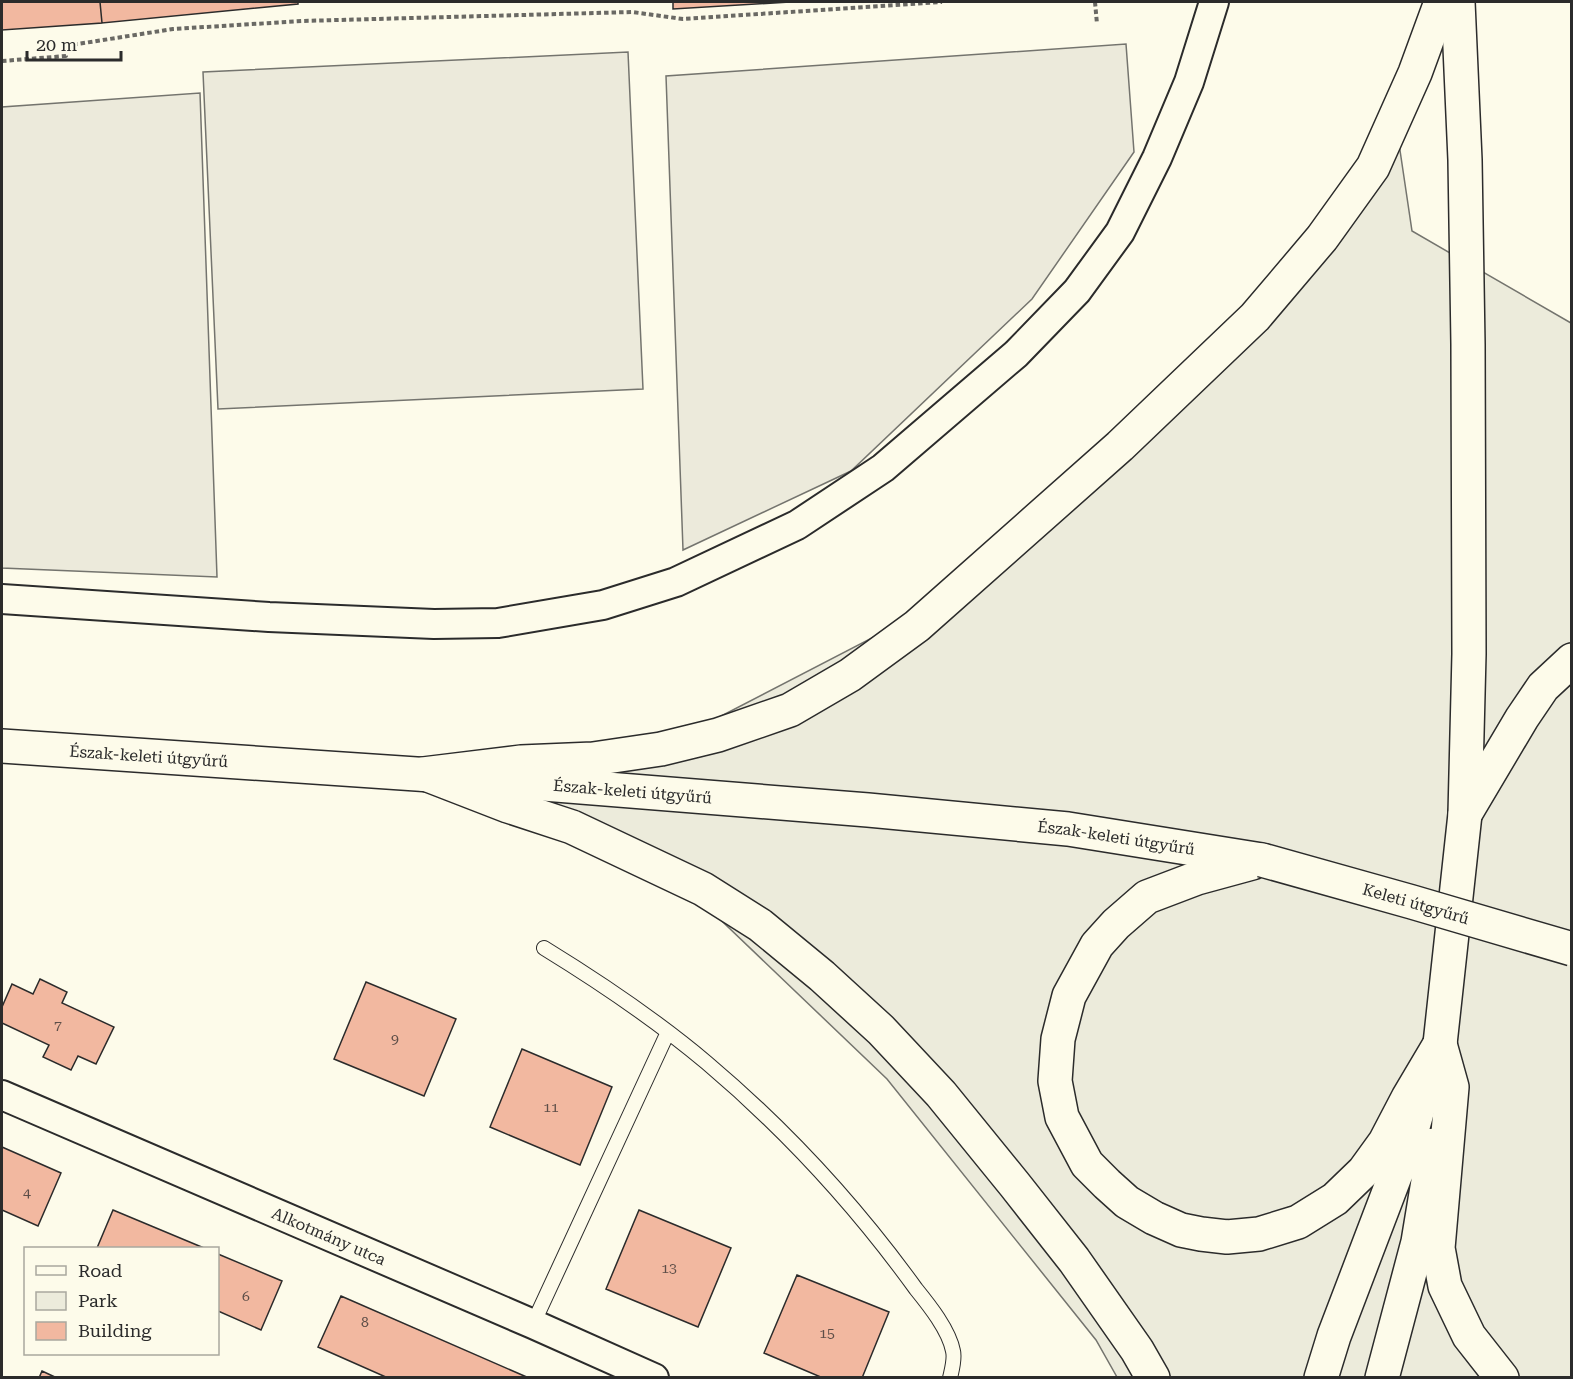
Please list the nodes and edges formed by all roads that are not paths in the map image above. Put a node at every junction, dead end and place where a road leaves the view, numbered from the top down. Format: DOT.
graph roads {
  1 [pos="1214,2"];
  2 [pos="1441,2"];
  3 [pos="1458,2"];
  4 [pos="1475,2"];
  5 [pos="1465,159"];
  6 [pos="2,599"];
  7 [pos="1572,660"];
  8 [pos="2,746"];
  9 [pos="423,774"];
  10 [pos="1465,814"];
  11 [pos="1262,860"];
  12 [pos="544,948"];
  13 [pos="1572,949"];
  14 [pos="668,1032"];
  15 [pos="1440,1044"];
  16 [pos="2,1095"];
  17 [pos="533,1324"];
  18 [pos="654,1377"];
  19 [pos="950,1377"];
  20 [pos="1153,1377"];
  21 [pos="1320,1377"];
  22 [pos="1382,1377"];
  23 [pos="1502,1377"];
  1 -- 6 [label="street"];
  2 -- 9 [label="main road"];
  3 -- 5 [label="main road"];
  4 -- 5 [label="main road"];
  5 -- 10 [label="main road"];
  7 -- 10 [label="main road"];
  8 -- 9 [label="main road, Észak-keleti útgyűrű"];
  9 -- 11 [label="main road, Észak-keleti útgyűrű"];
  9 -- 20 [label="main road"];
  10 -- 15 [label="main road"];
  11 -- 13 [label="main road, Keleti útgyűrű, bridge"];
  11 -- 15 [label="main road"];
  12 -- 14 [label="lane"];
  14 -- 17 [label="lane"];
  14 -- 19 [label="lane"];
  15 -- 21 [label="main road"];
  15 -- 22 [label="main road"];
  15 -- 23 [label="main road"];
  16 -- 17 [label="street, Alkotmány utca"];
  17 -- 18 [label="street, Alkotmány utca"];
}
